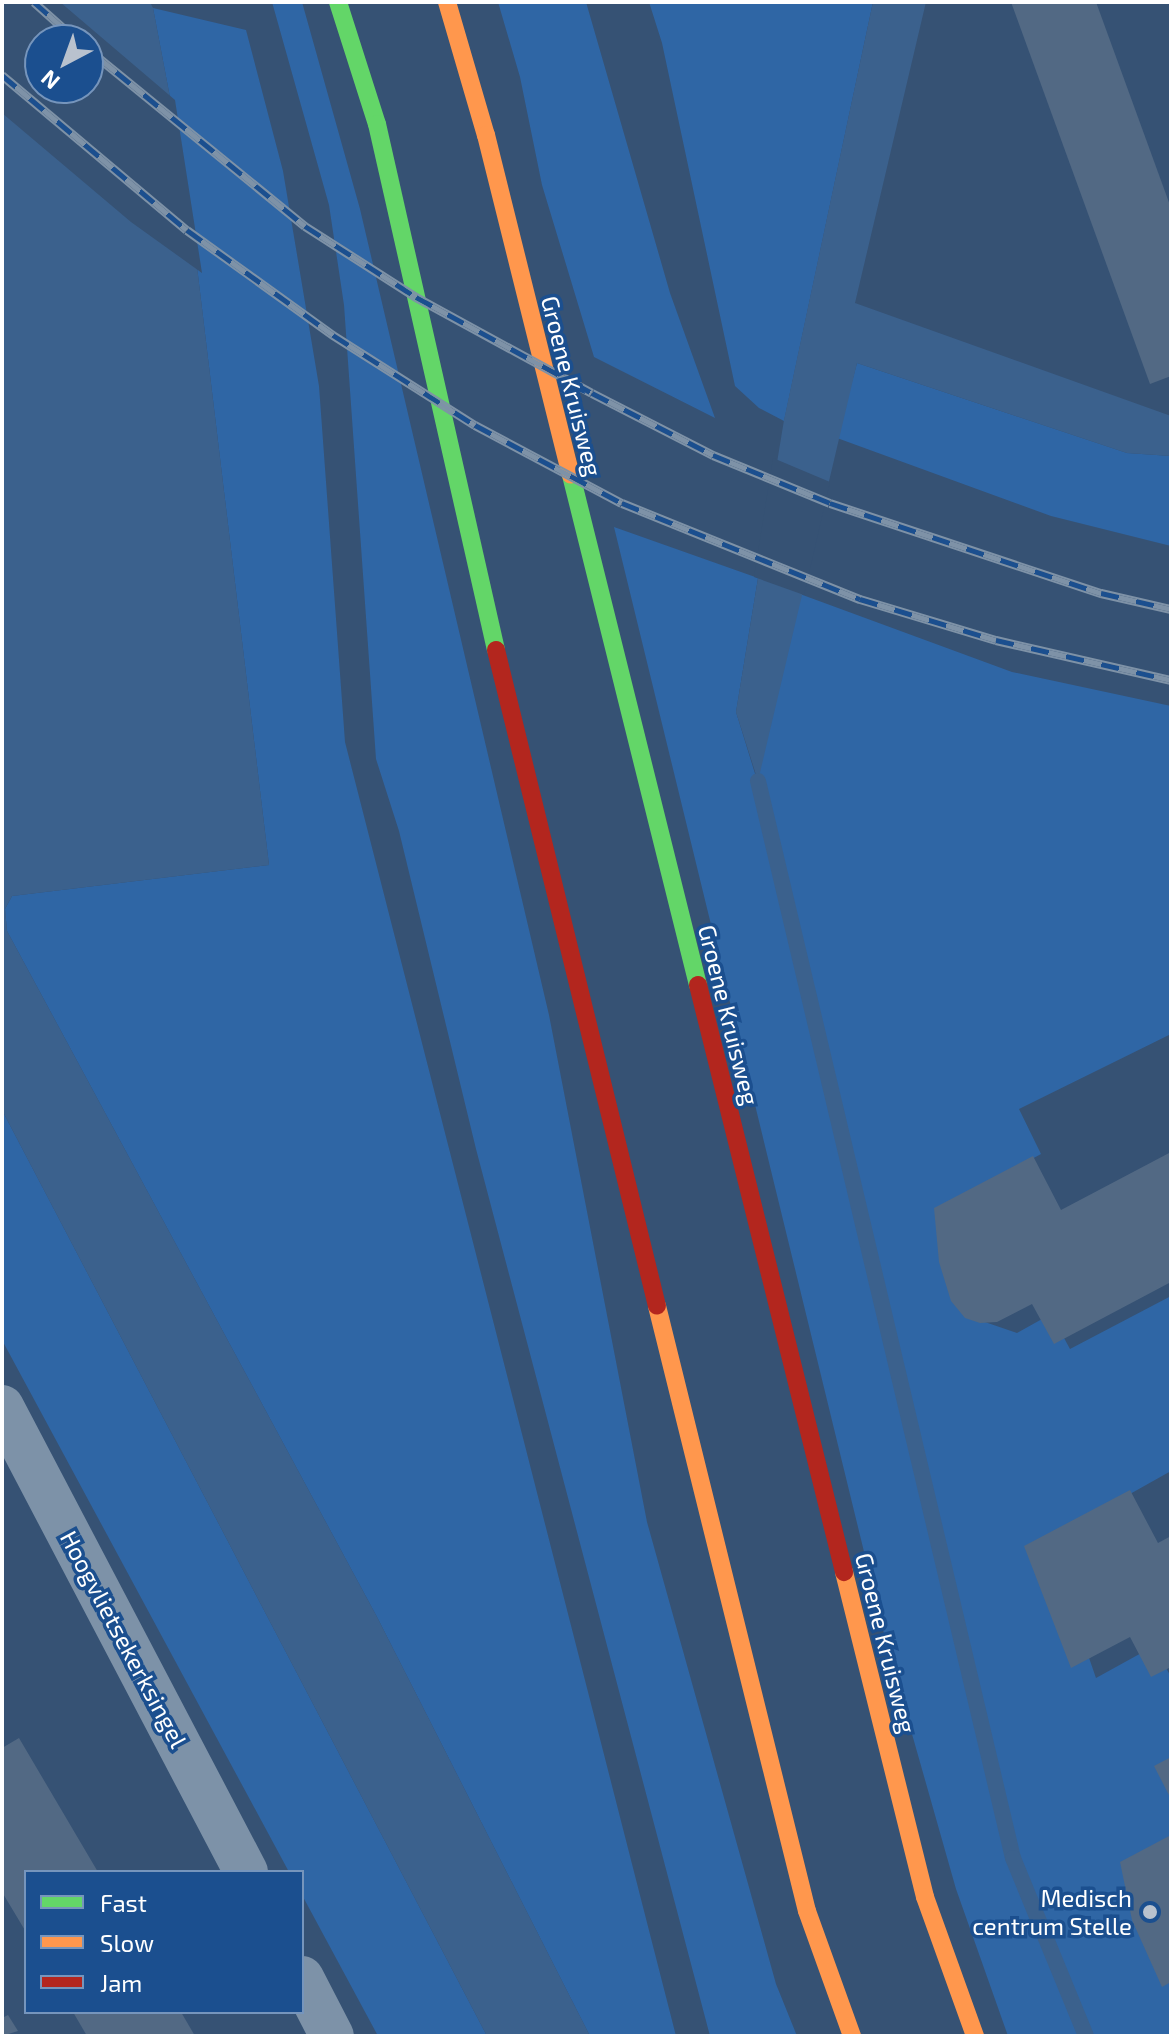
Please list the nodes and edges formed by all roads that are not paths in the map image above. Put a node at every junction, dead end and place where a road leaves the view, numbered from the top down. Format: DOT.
graph roads {
  1 [pos="338,2"];
  2 [pos="447,2"];
  3 [pos="2,1407"];
  4 [pos="245,1870"];
  5 [pos="304,1982"];
  6 [pos="332,2036"];
  7 [pos="852,2036"];
  8 [pos="975,2036"];
  1 -- 7 [label="main road"];
  2 -- 8 [label="main road, Groene Kruisweg"];
  3 -- 4 [label="street, Hoogvlietsekerksingel"];
  5 -- 6 [label="street"];
}
